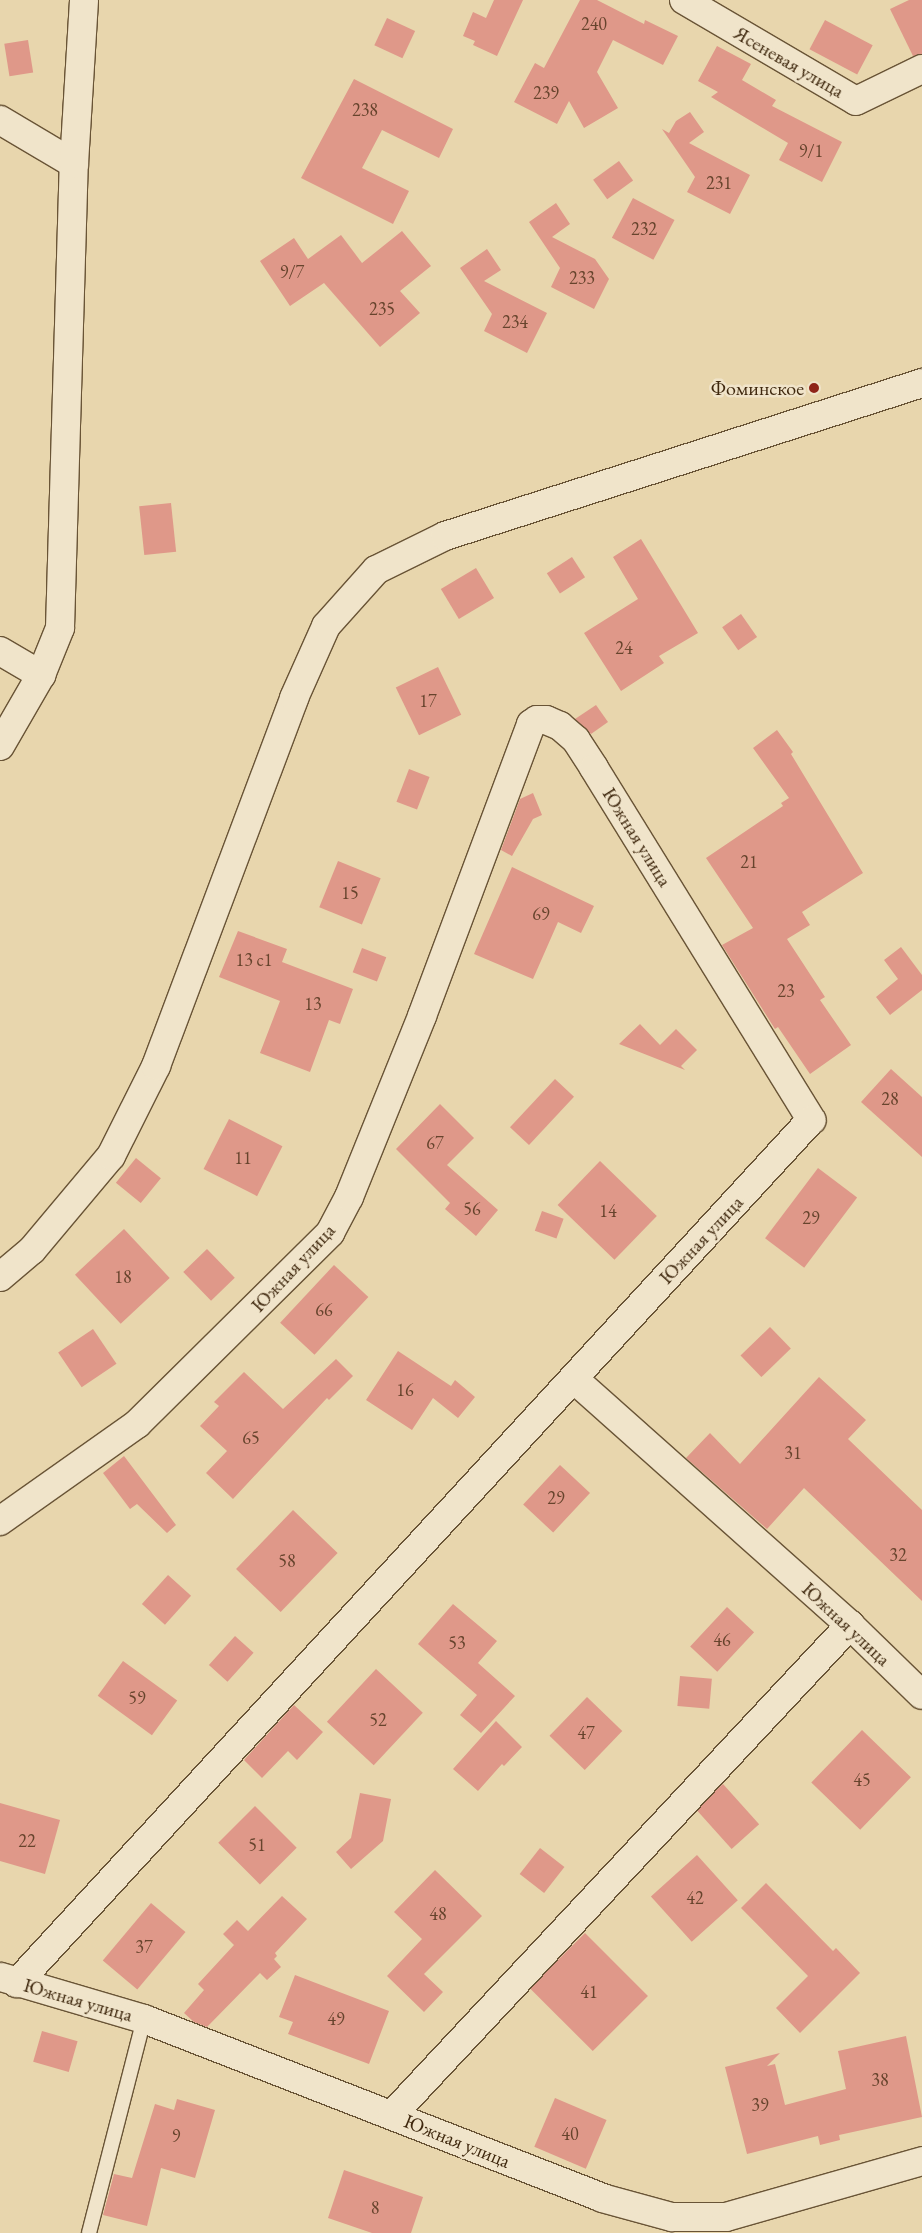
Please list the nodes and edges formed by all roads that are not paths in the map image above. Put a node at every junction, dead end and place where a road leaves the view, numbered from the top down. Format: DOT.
graph roads {
  1 [pos="84,0"];
  2 [pos="684,0"];
  3 [pos="922,69"];
  4 [pos="0,120"];
  5 [pos="74,164"];
  6 [pos="922,383"];
  7 [pos="0,651"];
  8 [pos="41,675"];
  9 [pos="0,746"];
  10 [pos="0,1277"];
  11 [pos="574,1379"];
  12 [pos="0,1521"];
  13 [pos="850,1625"];
  14 [pos="922,1695"];
  15 [pos="8,1980"];
  16 [pos="144,2019"];
  17 [pos="392,2115"];
  18 [pos="922,2161"];
  19 [pos="89,2233"];
  1 -- 5 [label="street"];
  2 -- 3 [label="street, Ясеневая улица"];
  4 -- 5 [label="street"];
  5 -- 8 [label="street"];
  6 -- 10 [label="street"];
  7 -- 8 [label="street"];
  8 -- 9 [label="street"];
  11 -- 12 [label="street, Южная улица"];
  11 -- 13 [label="street, Южная улица"];
  11 -- 15 [label="street"];
  13 -- 14 [label="street, Южная улица"];
  13 -- 17 [label="street"];
  15 -- 16 [label="street, Южная улица"];
  16 -- 17 [label="street, Южная улица"];
  16 -- 19 [label="lane"];
  17 -- 18 [label="street, Южная улица"];
}
